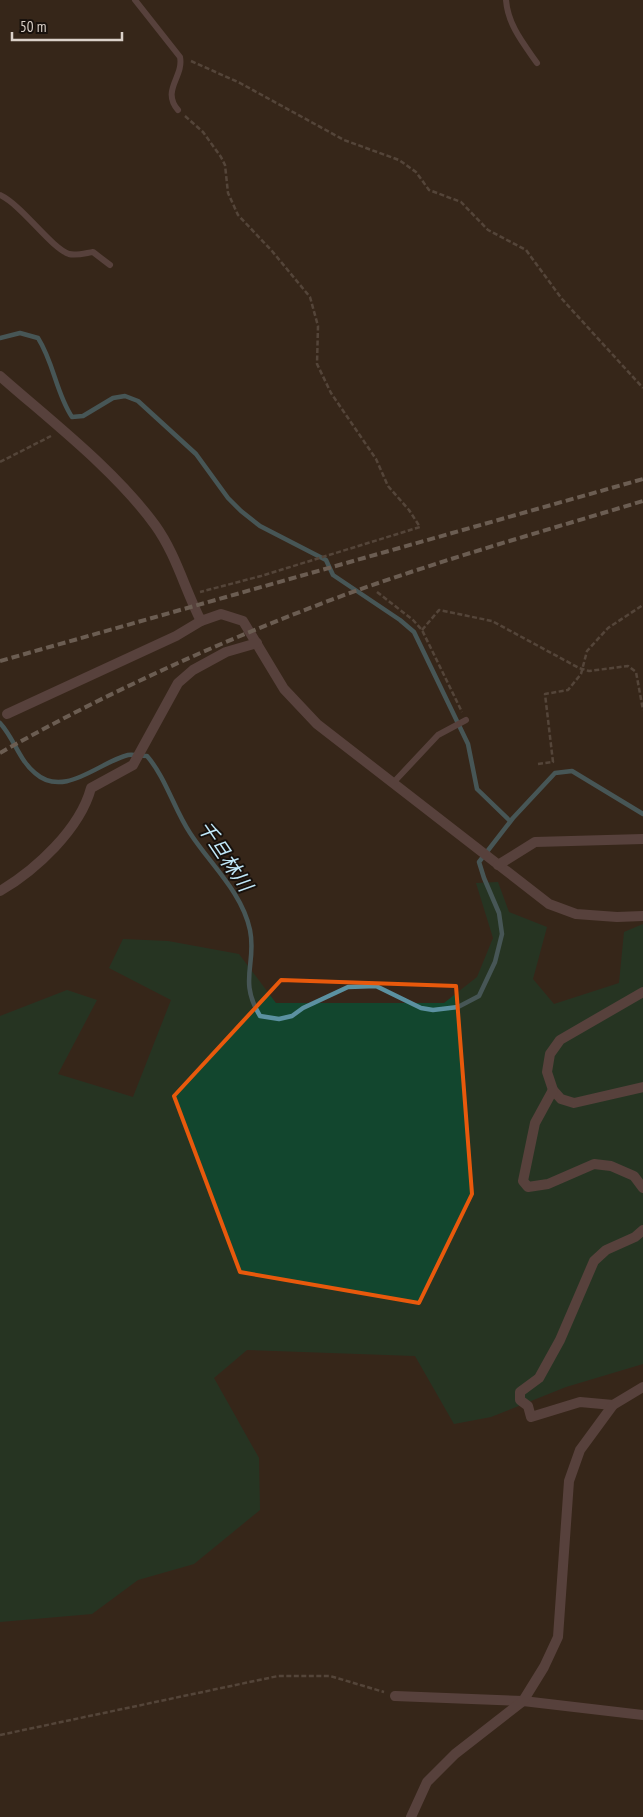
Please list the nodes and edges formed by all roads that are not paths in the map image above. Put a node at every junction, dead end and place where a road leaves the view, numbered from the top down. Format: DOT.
graph roads {
  1 [pos="135,0"];
  2 [pos="506,0"];
  3 [pos="537,64"];
  4 [pos="178,110"];
  5 [pos="0,194"];
  6 [pos="110,265"];
  7 [pos="0,376"];
  8 [pos="201,622"];
  9 [pos="257,643"];
  10 [pos="7,714"];
  11 [pos="466,720"];
  12 [pos="393,783"];
  13 [pos="643,839"];
  14 [pos="496,863"];
  15 [pos="0,892"];
  16 [pos="643,916"];
  17 [pos="643,992"];
  18 [pos="643,1088"];
  19 [pos="553,1090"];
  20 [pos="643,1188"];
  21 [pos="643,1230"];
  22 [pos="643,1387"];
  23 [pos="613,1405"];
  24 [pos="395,1696"];
  25 [pos="523,1701"];
  26 [pos="643,1715"];
  27 [pos="411,1817"];
  1 -- 4 [label="lane"];
  2 -- 3 [label="lane"];
  5 -- 6 [label="lane"];
  7 -- 8 [label="street"];
  8 -- 9 [label="street"];
  8 -- 10 [label="street"];
  9 -- 12 [label="street"];
  9 -- 15 [label="street"];
  11 -- 12 [label="lane"];
  12 -- 14 [label="street"];
  13 -- 14 [label="street"];
  14 -- 16 [label="street"];
  17 -- 19 [label="street"];
  18 -- 19 [label="street"];
  19 -- 20 [label="street"];
  21 -- 23 [label="street"];
  22 -- 23 [label="street"];
  23 -- 25 [label="street"];
  24 -- 25 [label="street"];
  25 -- 26 [label="street"];
  25 -- 27 [label="street"];
}
